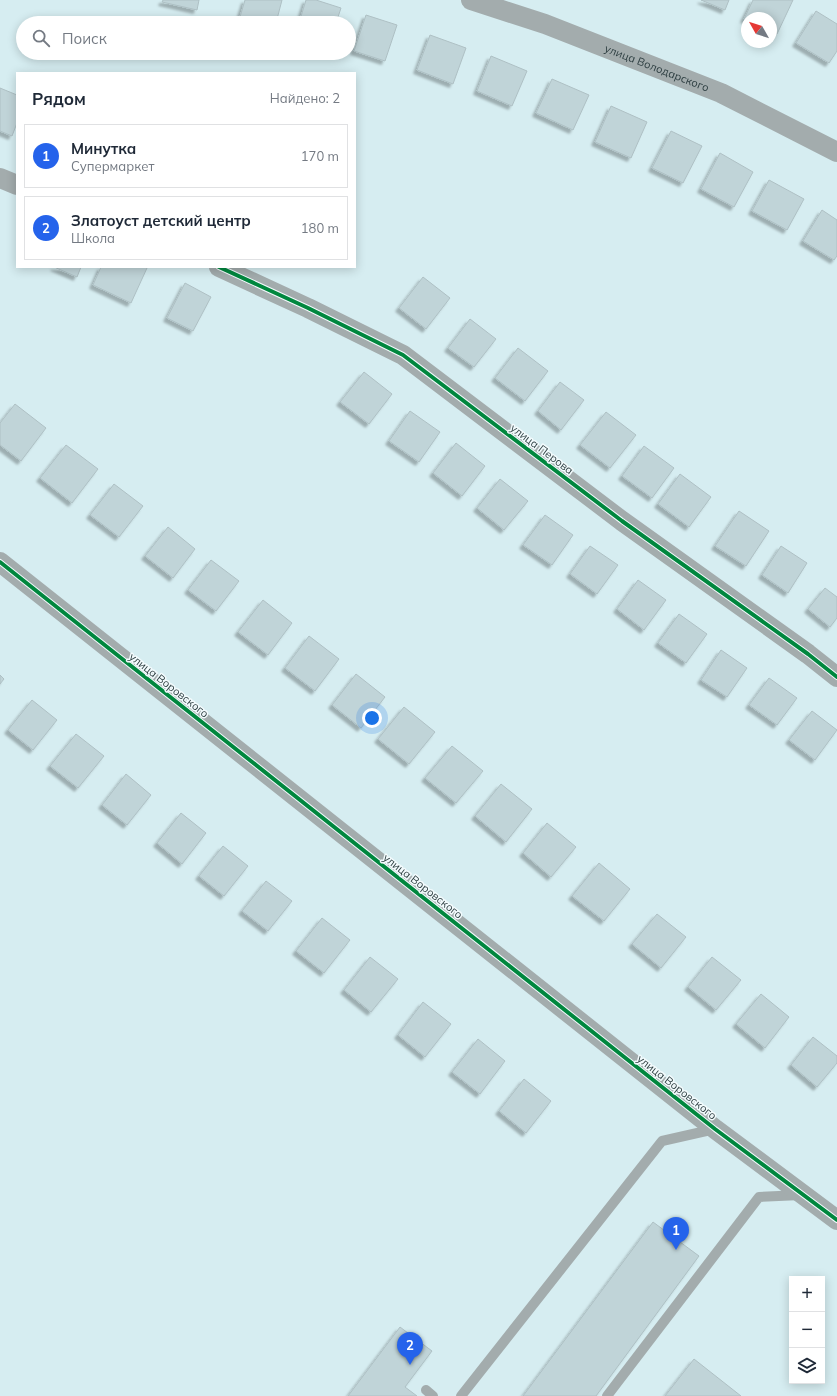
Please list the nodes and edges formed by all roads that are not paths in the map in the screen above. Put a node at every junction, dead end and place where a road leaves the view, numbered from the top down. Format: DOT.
graph roads {
  1 [pos="471,0"];
  2 [pos="837,152"];
  3 [pos="0,178"];
  4 [pos="16,185"];
  5 [pos="221,268"];
  6 [pos="0,562"];
  7 [pos="837,677"];
  8 [pos="715,1129"];
  9 [pos="804,1195"];
  10 [pos="837,1220"];
  11 [pos="461,1396"];
  12 [pos="607,1396"];
  1 -- 2 [label="street, улица Володарского"];
  3 -- 4 [label="street"];
  5 -- 7 [label="street, улица Перова"];
  6 -- 8 [label="street, улица Воровского"];
  8 -- 9 [label="street, улица Воровского"];
  8 -- 11 [label="lane, улица Воровского"];
  9 -- 10 [label="street, улица Воровского"];
  9 -- 12 [label="lane"];
}
